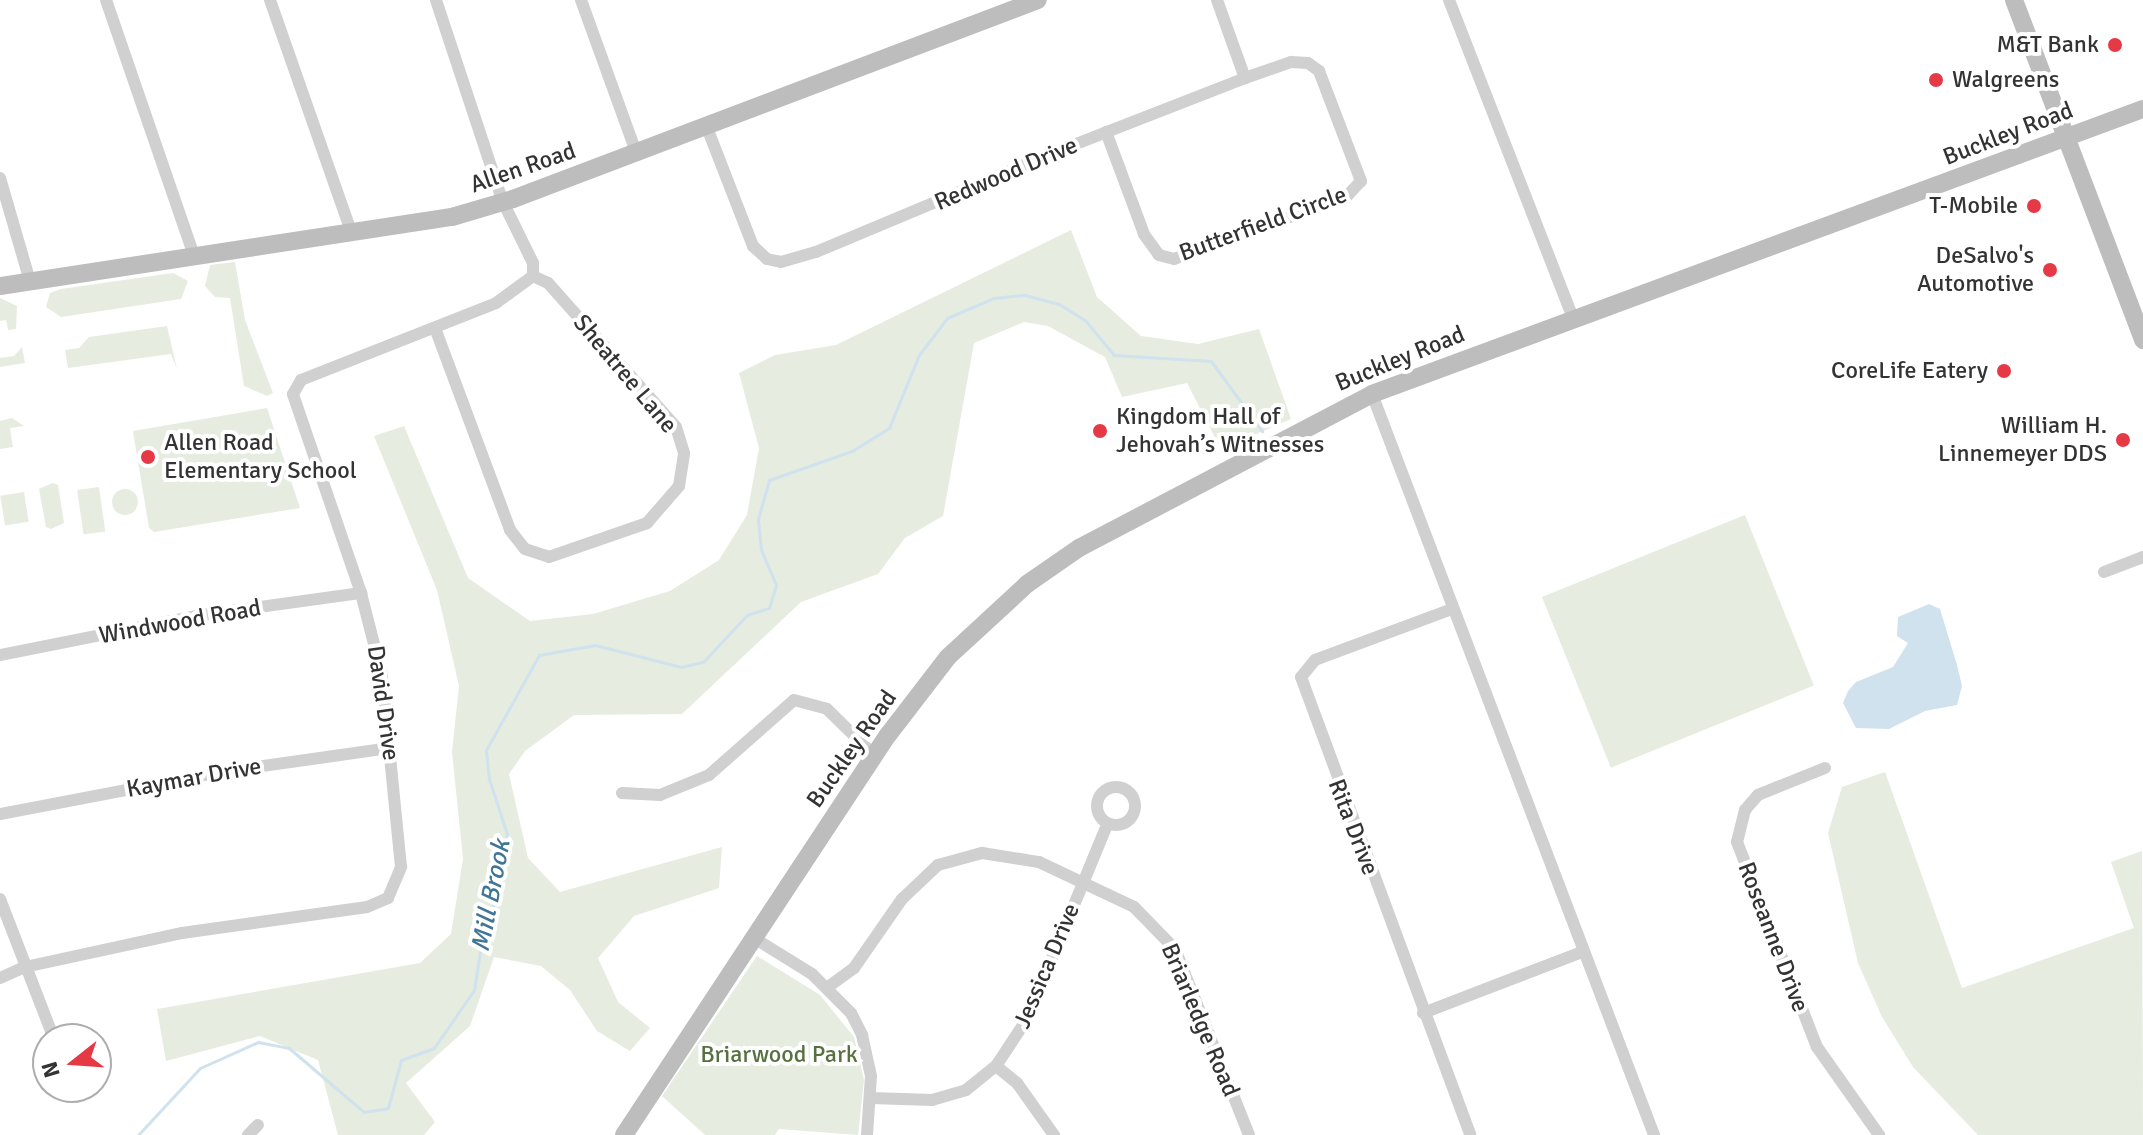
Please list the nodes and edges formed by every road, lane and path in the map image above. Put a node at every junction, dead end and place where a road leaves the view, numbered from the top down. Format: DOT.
graph roads {
  1 [pos="106,0"];
  2 [pos="270,0"];
  3 [pos="436,0"];
  4 [pos="581,0"];
  5 [pos="1038,0"];
  6 [pos="1217,0"];
  7 [pos="1449,0"];
  8 [pos="2014,0"];
  9 [pos="1014,4"];
  10 [pos="1245,78"];
  11 [pos="2143,109"];
  12 [pos="706,125"];
  13 [pos="1106,132"];
  14 [pos="2069,138"];
  15 [pos="636,152"];
  16 [pos="0,178"];
  17 [pos="503,202"];
  18 [pos="352,234"];
  19 [pos="195,258"];
  20 [pos="533,276"];
  21 [pos="30,281"];
  22 [pos="0,286"];
  23 [pos="1573,318"];
  24 [pos="435,328"];
  25 [pos="2143,340"];
  26 [pos="1372,394"];
  27 [pos="2143,557"];
  28 [pos="2104,572"];
  29 [pos="361,593"];
  30 [pos="1452,609"];
  31 [pos="0,655"];
  32 [pos="390,748"];
  33 [pos="874,755"];
  34 [pos="1825,768"];
  35 [pos="622,793"];
  36 [pos="0,814"];
  37 [pos="1107,825"];
  38 [pos="1082,883"];
  39 [pos="0,899"];
  40 [pos="754,938"];
  41 [pos="1582,952"];
  42 [pos="25,967"];
  43 [pos="0,978"];
  44 [pos="828,987"];
  45 [pos="1423,1013"];
  46 [pos="48,1023"];
  47 [pos="996,1066"];
  48 [pos="871,1098"];
  49 [pos="258,1125"];
  50 [pos="248,1135"];
  51 [pos="624,1135"];
  52 [pos="867,1135"];
  53 [pos="1054,1135"];
  54 [pos="1249,1135"];
  55 [pos="1470,1135"];
  56 [pos="1654,1135"];
  57 [pos="1879,1135"];
  1 -- 19 [label="street"];
  2 -- 18 [label="street"];
  3 -- 17 [label="street"];
  4 -- 15 [label="street"];
  5 -- 9 [label="street, Allen Road"];
  6 -- 10 [label="street"];
  7 -- 23 [label="street"];
  8 -- 14 [label="street"];
  9 -- 12 [label="street, Allen Road"];
  10 -- 13 [label="street, Redwood Drive"];
  10 -- 13 [label="street, Butterfield Circle"];
  11 -- 14 [label="street, Buckley Road"];
  12 -- 13 [label="street, Redwood Drive"];
  12 -- 15 [label="street, Allen Road"];
  14 -- 23 [label="street, Buckley Road"];
  14 -- 25 [label="street"];
  15 -- 17 [label="street, Allen Road"];
  16 -- 21 [label="street"];
  17 -- 18 [label="street, Allen Road"];
  17 -- 20 [label="street"];
  18 -- 19 [label="street, Allen Road"];
  19 -- 21 [label="street, Allen Road"];
  20 -- 24 [label="street, David Drive"];
  20 -- 24 [label="street, Sheatree Lane"];
  21 -- 22 [label="street, Allen Road"];
  23 -- 26 [label="street, Buckley Road"];
  24 -- 29 [label="street, David Drive"];
  26 -- 30 [label="street"];
  26 -- 33 [label="street, Buckley Road"];
  27 -- 28 [label="street"];
  29 -- 31 [label="street, Windwood Road"];
  29 -- 32 [label="street, David Drive"];
  30 -- 41 [label="street"];
  30 -- 45 [label="street, Rita Drive"];
  32 -- 36 [label="street, Kaymar Drive"];
  32 -- 42 [label="street, David Drive"];
  33 -- 35 [label="street"];
  33 -- 40 [label="street, Buckley Road"];
  34 -- 57 [label="street, Roseanne Drive"];
  37 -- 38 [label="street, Jessica Drive"];
  38 -- 44 [label="street, Briarledge Road"];
  38 -- 47 [label="street, Jessica Drive"];
  38 -- 54 [label="street, Briarledge Road"];
  39 -- 42 [label="street"];
  40 -- 44 [label="street"];
  40 -- 51 [label="street, Buckley Road"];
  41 -- 45 [label="street"];
  41 -- 56 [label="street"];
  42 -- 43 [label="street, David Drive"];
  42 -- 46 [label="street"];
  44 -- 48 [label="street"];
  45 -- 55 [label="street, Rita Drive"];
  47 -- 48 [label="street, Jessica Drive"];
  47 -- 53 [label="street"];
  48 -- 52 [label="street"];
  49 -- 50 [label="street"];
}
